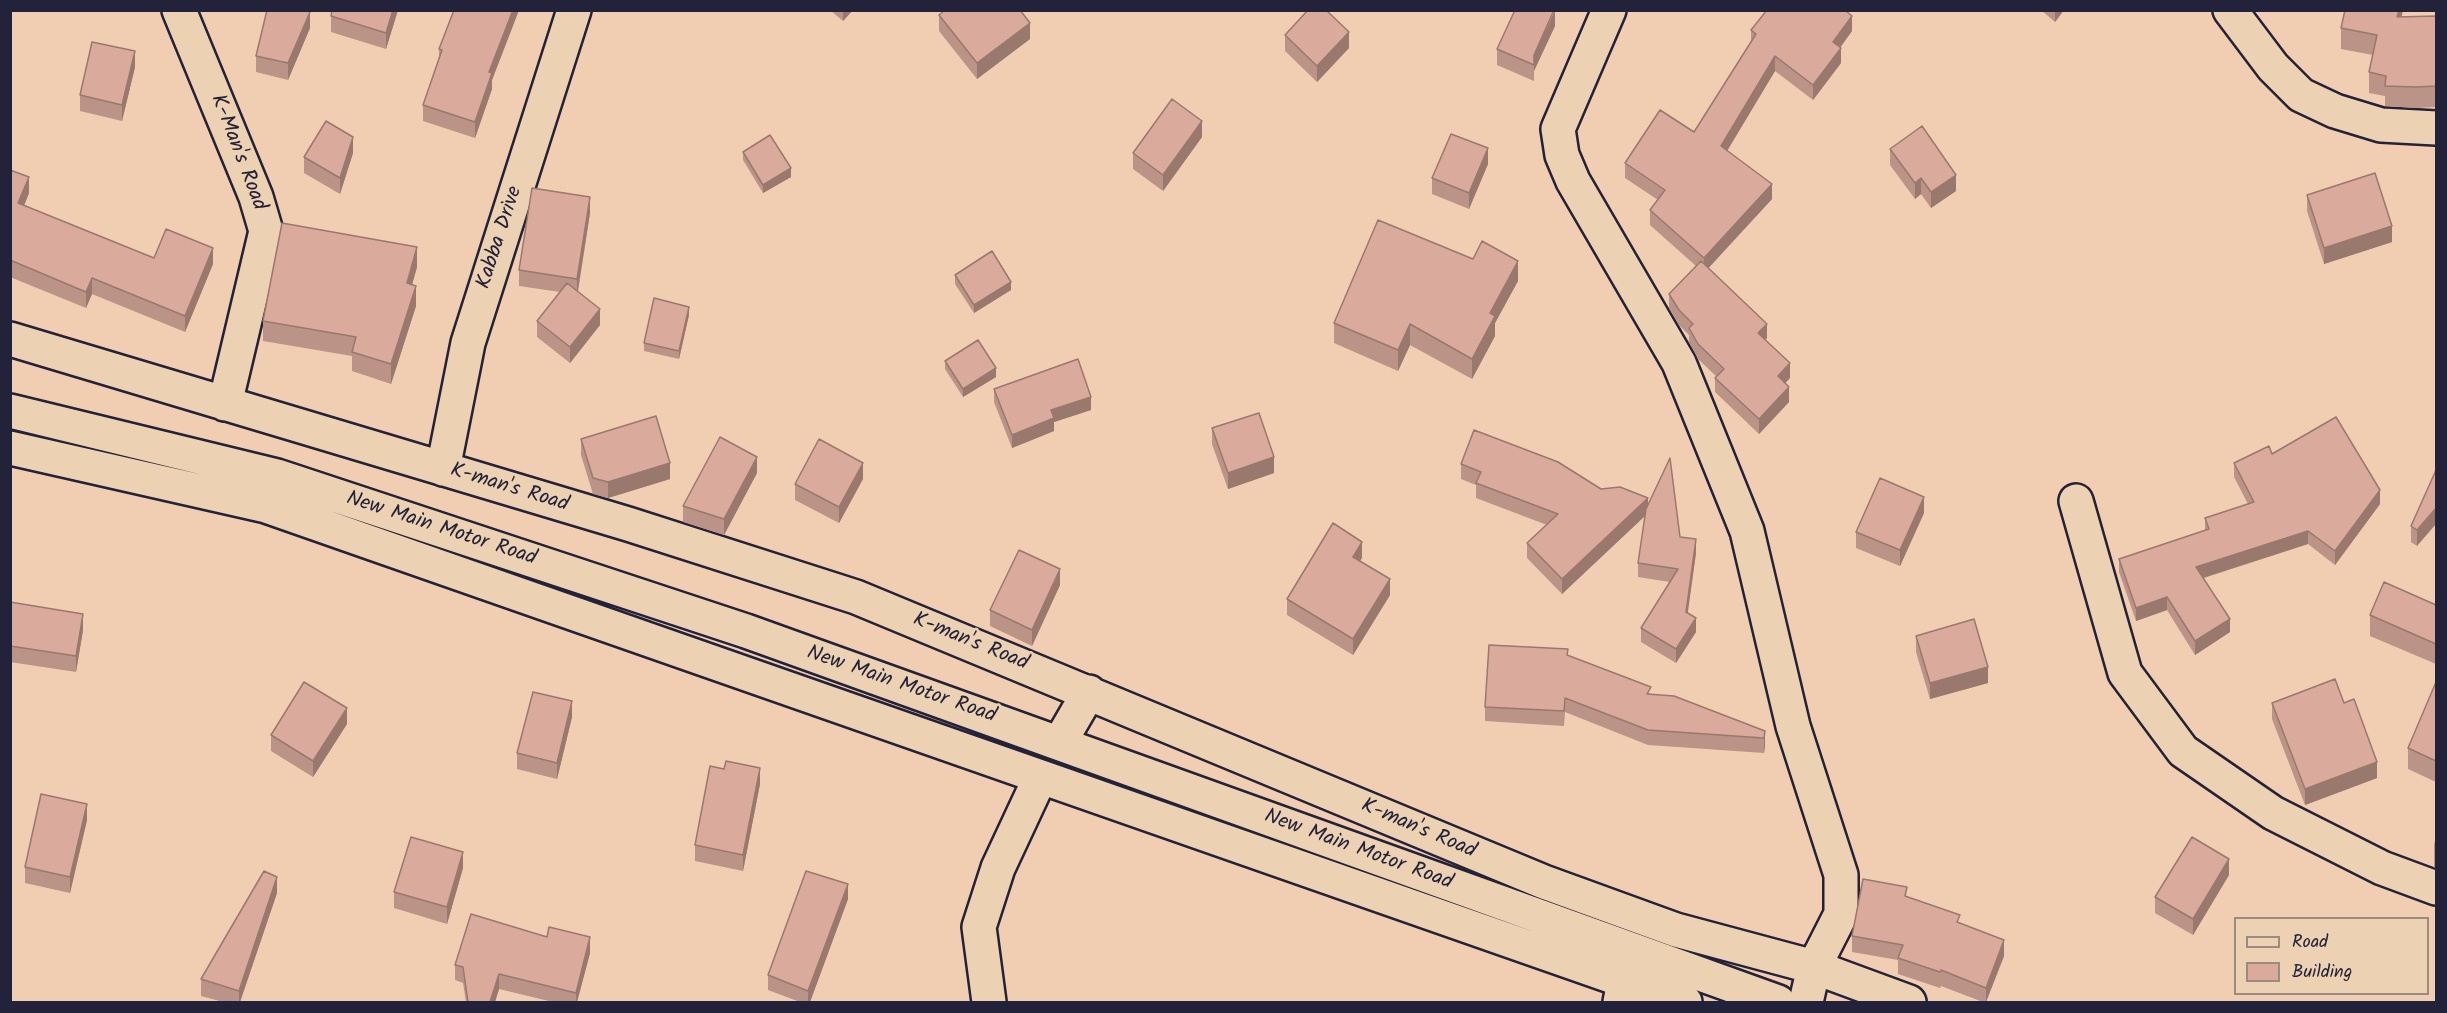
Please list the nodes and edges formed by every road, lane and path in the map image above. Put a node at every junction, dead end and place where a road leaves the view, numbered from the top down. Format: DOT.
graph roads {
  1 [pos="179,10"];
  2 [pos="574,10"];
  3 [pos="1608,10"];
  4 [pos="2230,10"];
  5 [pos="2436,128"];
  6 [pos="10,339"];
  7 [pos="225,404"];
  8 [pos="10,411"];
  9 [pos="10,448"];
  10 [pos="443,469"];
  11 [pos="2076,501"];
  12 [pos="1089,692"];
  13 [pos="1060,742"];
  14 [pos="1040,778"];
  15 [pos="1424,833"];
  16 [pos="1409,869"];
  17 [pos="2436,888"];
  18 [pos="1814,967"];
  19 [pos="1622,992"];
  20 [pos="989,1002"];
  21 [pos="1685,1002"];
  22 [pos="1778,1002"];
  23 [pos="1806,1002"];
  24 [pos="1909,1002"];
  1 -- 7 [label="main road, K-Man's Road"];
  2 -- 10 [label="main road, Kabba Drive"];
  3 -- 18 [label="main road"];
  4 -- 5 [label="main road"];
  6 -- 7 [label="main road, K-man's Road"];
  7 -- 10 [label="main road, K-man's Road"];
  8 -- 13 [label="main road, New Main Motor Road"];
  9 -- 14 [label="main road, New Main Motor Road"];
  10 -- 12 [label="main road, K-man's Road"];
  11 -- 17 [label="main road"];
  12 -- 13 [label="main road"];
  12 -- 15 [label="main road, K-man's Road"];
  13 -- 16 [label="main road, New Main Motor Road"];
  14 -- 19 [label="main road, New Main Motor Road"];
  14 -- 20 [label="main road"];
  15 -- 16 [label="main road"];
  15 -- 18 [label="main road, K-man's Road"];
  16 -- 22 [label="main road, New Main Motor Road"];
  18 -- 23 [label="main road"];
  18 -- 24 [label="main road, K-man's Road"];
  19 -- 21 [label="main road, New Main Motor Road"];
}
